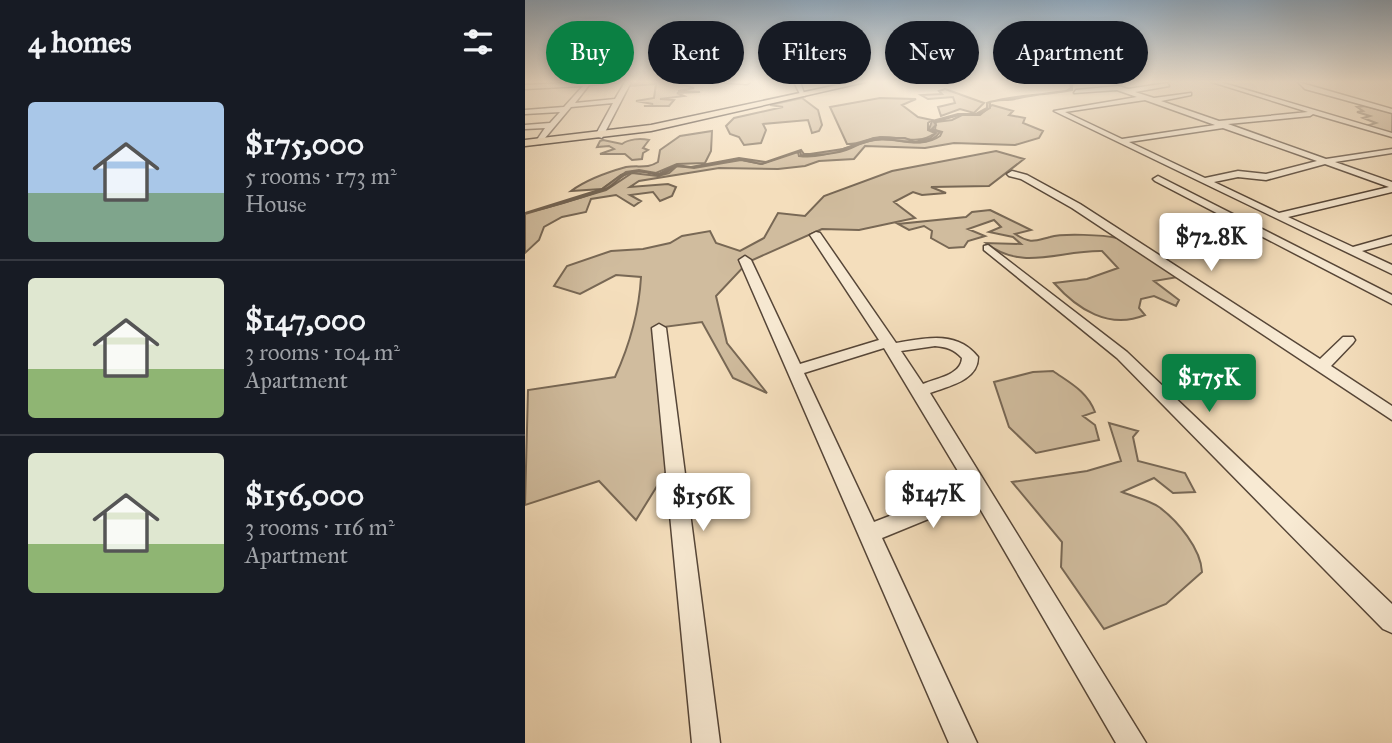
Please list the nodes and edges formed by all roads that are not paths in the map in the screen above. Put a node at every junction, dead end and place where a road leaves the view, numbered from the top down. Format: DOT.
graph roads {
  1 [pos="559,117"];
  2 [pos="609,117"];
  3 [pos="706,117"];
  4 [pos="1073,117"];
  5 [pos="1198,117"];
  6 [pos="1290,117"];
  7 [pos="1332,117"];
  8 [pos="552,125"];
  9 [pos="1221,125"];
  10 [pos="525,127"];
  11 [pos="1392,135"];
  12 [pos="599,136"];
  13 [pos="1122,141"];
  14 [pos="531,143"];
  15 [pos="1392,151"];
  16 [pos="1325,162"];
  17 [pos="1011,174"];
  18 [pos="1158,179"];
  19 [pos="1204,181"];
  20 [pos="1392,187"];
  21 [pos="1277,216"];
  22 [pos="816,235"];
  23 [pos="1392,239"];
  24 [pos="988,248"];
  25 [pos="1351,251"];
  26 [pos="745,260"];
  27 [pos="1392,270"];
  28 [pos="1392,300"];
  29 [pos="659,328"];
  30 [pos="1347,340"];
  31 [pos="890,345"];
  32 [pos="1322,366"];
  33 [pos="797,370"];
  34 [pos="920,391"];
  35 [pos="1392,414"];
  36 [pos="980,489"];
  37 [pos="871,533"];
  38 [pos="1392,621"];
  39 [pos="706,743"];
  40 [pos="963,743"];
  41 [pos="1132,743"];
  1 -- 8 [label="street"];
  2 -- 12 [label="street"];
  3 -- 12 [label="main road"];
  4 -- 13 [label="street"];
  5 -- 9 [label="street"];
  6 -- 9 [label="street"];
  7 -- 11 [label="street"];
  8 -- 10 [label="street"];
  8 -- 14 [label="street"];
  9 -- 13 [label="street"];
  9 -- 16 [label="street"];
  12 -- 14 [label="main road"];
  13 -- 19 [label="street"];
  15 -- 16 [label="street"];
  16 -- 19 [label="street"];
  16 -- 20 [label="street"];
  17 -- 32 [label="street"];
  18 -- 28 [label="street"];
  19 -- 21 [label="street"];
  20 -- 21 [label="street"];
  21 -- 25 [label="street"];
  22 -- 31 [label="street"];
  23 -- 25 [label="street"];
  24 -- 38 [label="street"];
  25 -- 27 [label="street"];
  26 -- 33 [label="street"];
  29 -- 39 [label="street"];
  30 -- 32 [label="street"];
  31 -- 33 [label="street"];
  31 -- 34 [label="street"];
  31 -- 34 [label="street"];
  32 -- 35 [label="street"];
  33 -- 37 [label="street"];
  34 -- 36 [label="street"];
  36 -- 37 [label="street"];
  36 -- 41 [label="street"];
  37 -- 40 [label="street"];
}
